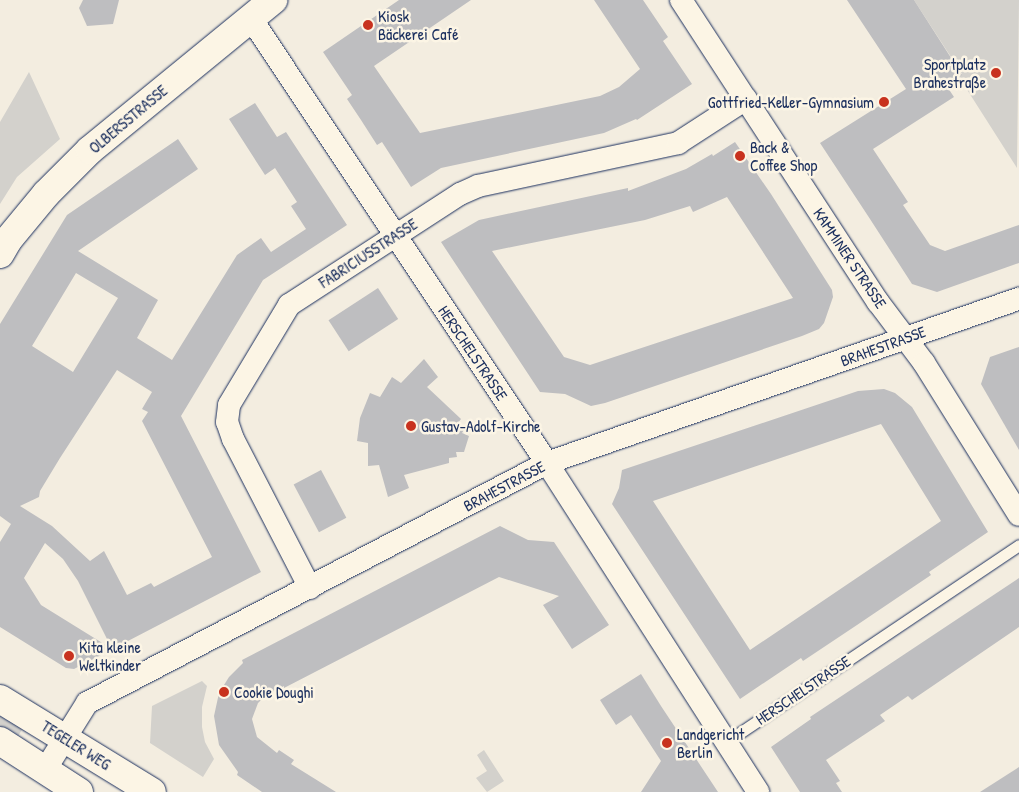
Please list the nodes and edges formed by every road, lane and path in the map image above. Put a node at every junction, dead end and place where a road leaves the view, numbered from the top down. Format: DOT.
graph roads {
  1 [pos="273,0"];
  2 [pos="681,0"];
  3 [pos="250,17"];
  4 [pos="746,99"];
  5 [pos="395,236"];
  6 [pos="0,254"];
  7 [pos="1019,299"];
  8 [pos="906,338"];
  9 [pos="547,463"];
  10 [pos="1019,515"];
  11 [pos="1019,545"];
  12 [pos="310,588"];
  13 [pos="0,699"];
  14 [pos="65,738"];
  15 [pos="0,741"];
  16 [pos="726,742"];
  17 [pos="45,770"];
  18 [pos="79,792"];
  19 [pos="152,792"];
  20 [pos="758,792"];
  1 -- 3 [label="street, OLBERSSTRASSE"];
  2 -- 4 [label="street, KAMMINER STRASSE"];
  3 -- 5 [label="street, HERSCHELSTRASSE"];
  3 -- 6 [label="street, OLBERSSTRASSE"];
  4 -- 5 [label="street, FABRICIUSSTRASSE"];
  4 -- 8 [label="street, KAMMINER STRASSE"];
  5 -- 9 [label="street, HERSCHELSTRASSE"];
  5 -- 12 [label="street, FABRICIUSSTRASSE"];
  7 -- 8 [label="street, BRAHESTRASSE"];
  8 -- 9 [label="street, BRAHESTRASSE"];
  8 -- 10 [label="street, KAMMINER STRASSE"];
  9 -- 12 [label="street, BRAHESTRASSE"];
  9 -- 16 [label="street, HERSCHELSTRASSE"];
  11 -- 16 [label="lane, HERSCHELSTRASSE"];
  12 -- 14 [label="street, BRAHESTRASSE"];
  13 -- 14 [label="street, TEGELER WEG"];
  14 -- 17 [label="street, BRAHESTRASSE"];
  14 -- 19 [label="street, TEGELER WEG"];
  15 -- 17 [label="street"];
  16 -- 20 [label="street, HERSCHELSTRASSE"];
  17 -- 18 [label="street"];
}
